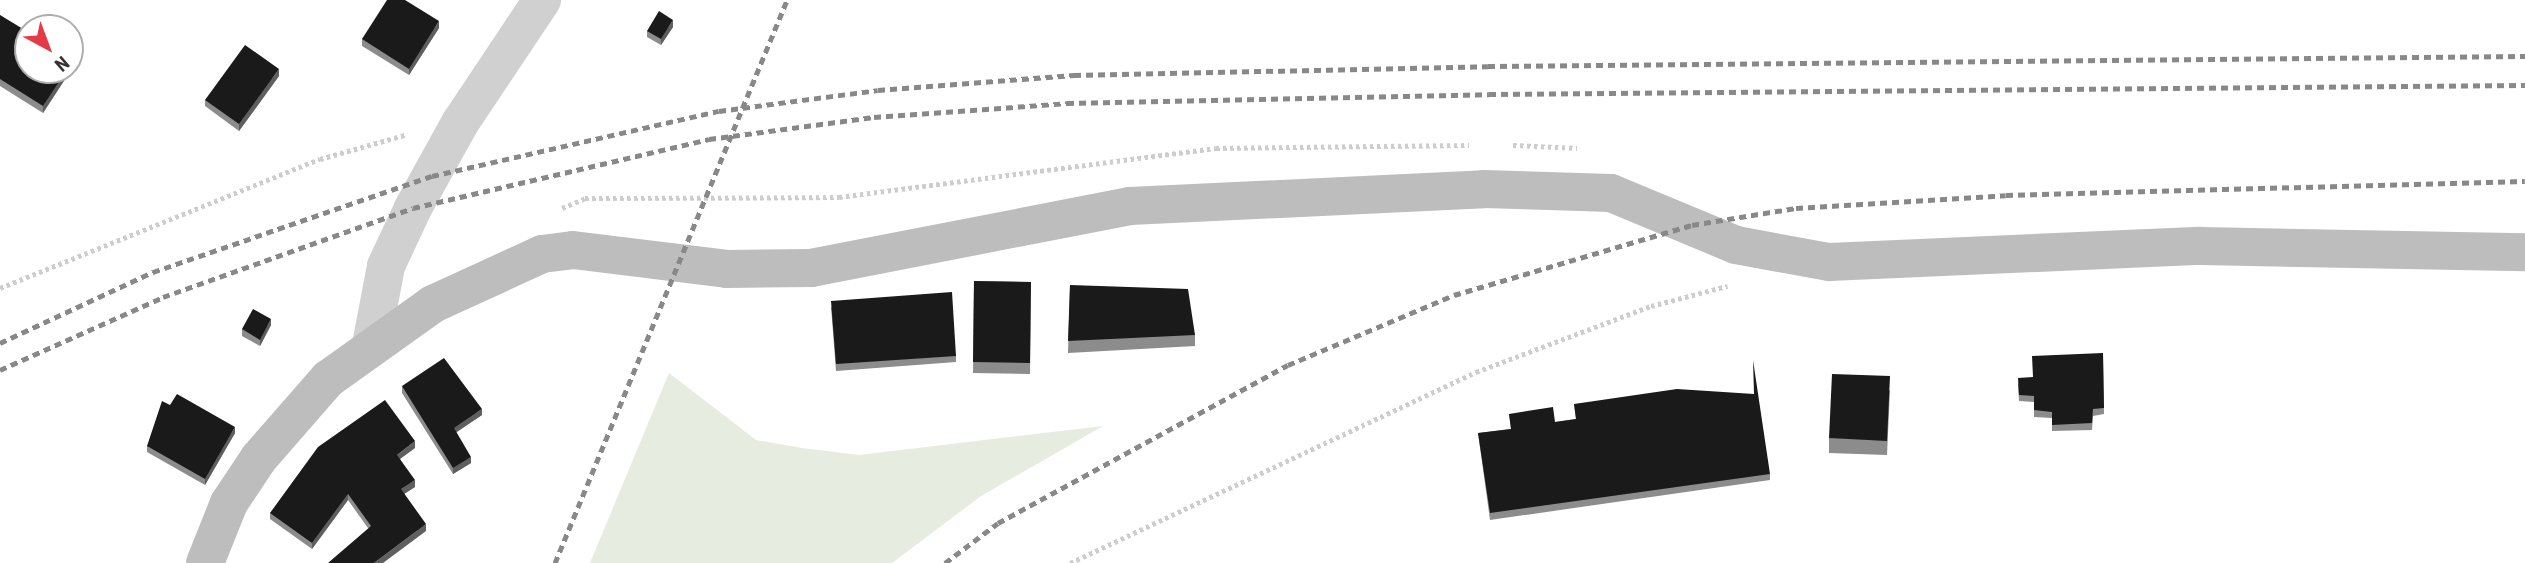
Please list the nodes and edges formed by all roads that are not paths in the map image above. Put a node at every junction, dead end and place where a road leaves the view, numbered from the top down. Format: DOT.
graph roads {
  1 [pos="542,0"];
  2 [pos="2525,252"];
  3 [pos="371,345"];
  4 [pos="205,563"];
  1 -- 3 [label="street"];
  2 -- 3 [label="main road"];
  3 -- 4 [label="main road"];
}
